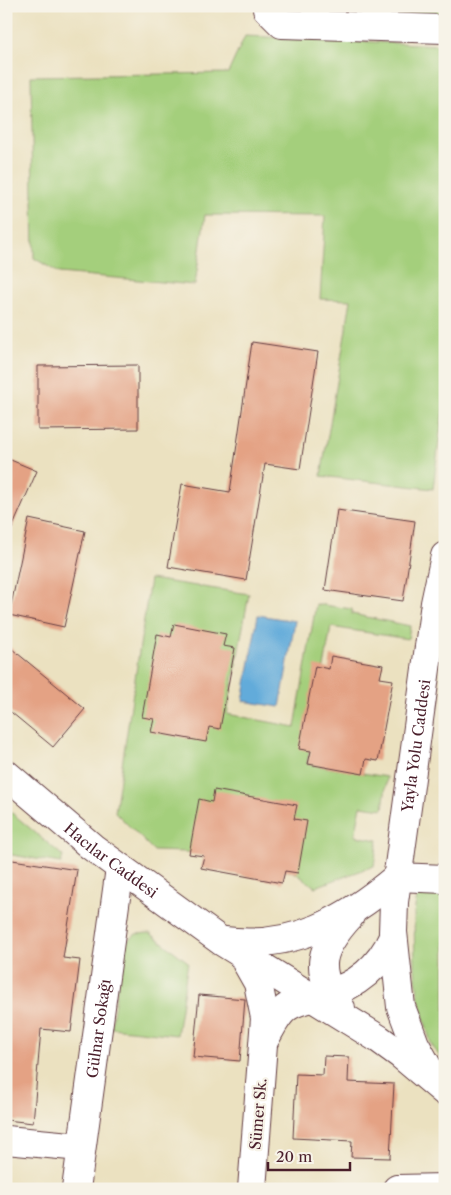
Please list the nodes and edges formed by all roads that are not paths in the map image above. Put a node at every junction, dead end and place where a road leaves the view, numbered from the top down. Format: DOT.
graph roads {
  1 [pos="267,6"];
  2 [pos="445,29"];
  3 [pos="445,556"];
  4 [pos="6,774"];
  5 [pos="120,868"];
  6 [pos="397,877"];
  7 [pos="445,880"];
  8 [pos="356,910"];
  9 [pos="393,937"];
  10 [pos="231,947"];
  11 [pos="322,995"];
  12 [pos="264,1039"];
  13 [pos="442,1089"];
  14 [pos="6,1140"];
  15 [pos="81,1147"];
  16 [pos="445,1188"];
  17 [pos="76,1189"];
  18 [pos="252,1189"];
  19 [pos="397,1189"];
  1 -- 2 [label="street"];
  3 -- 6 [label="street, Yayla Yolu Caddesi"];
  4 -- 5 [label="street, Hacılar Caddesi"];
  5 -- 10 [label="street, Hacılar Caddesi"];
  5 -- 15 [label="street, Gülnar Sokağı"];
  6 -- 7 [label="street"];
  6 -- 8 [label="street"];
  6 -- 9 [label="street, Yayla Yolu Caddesi"];
  8 -- 10 [label="street"];
  8 -- 11 [label="street"];
  9 -- 11 [label="street, Sümer Sk."];
  9 -- 13 [label="street, Yayla Yolu Caddesi"];
  10 -- 11 [label="street, Hacılar Caddesi"];
  10 -- 12 [label="street, Sümer Sk."];
  11 -- 12 [label="street, Sümer Sk."];
  11 -- 13 [label="street, Hacılar Caddesi"];
  12 -- 18 [label="street, Sümer Sk."];
  14 -- 15 [label="street"];
  15 -- 17 [label="street, Gülnar Sokağı"];
  16 -- 19 [label="street"];
}
